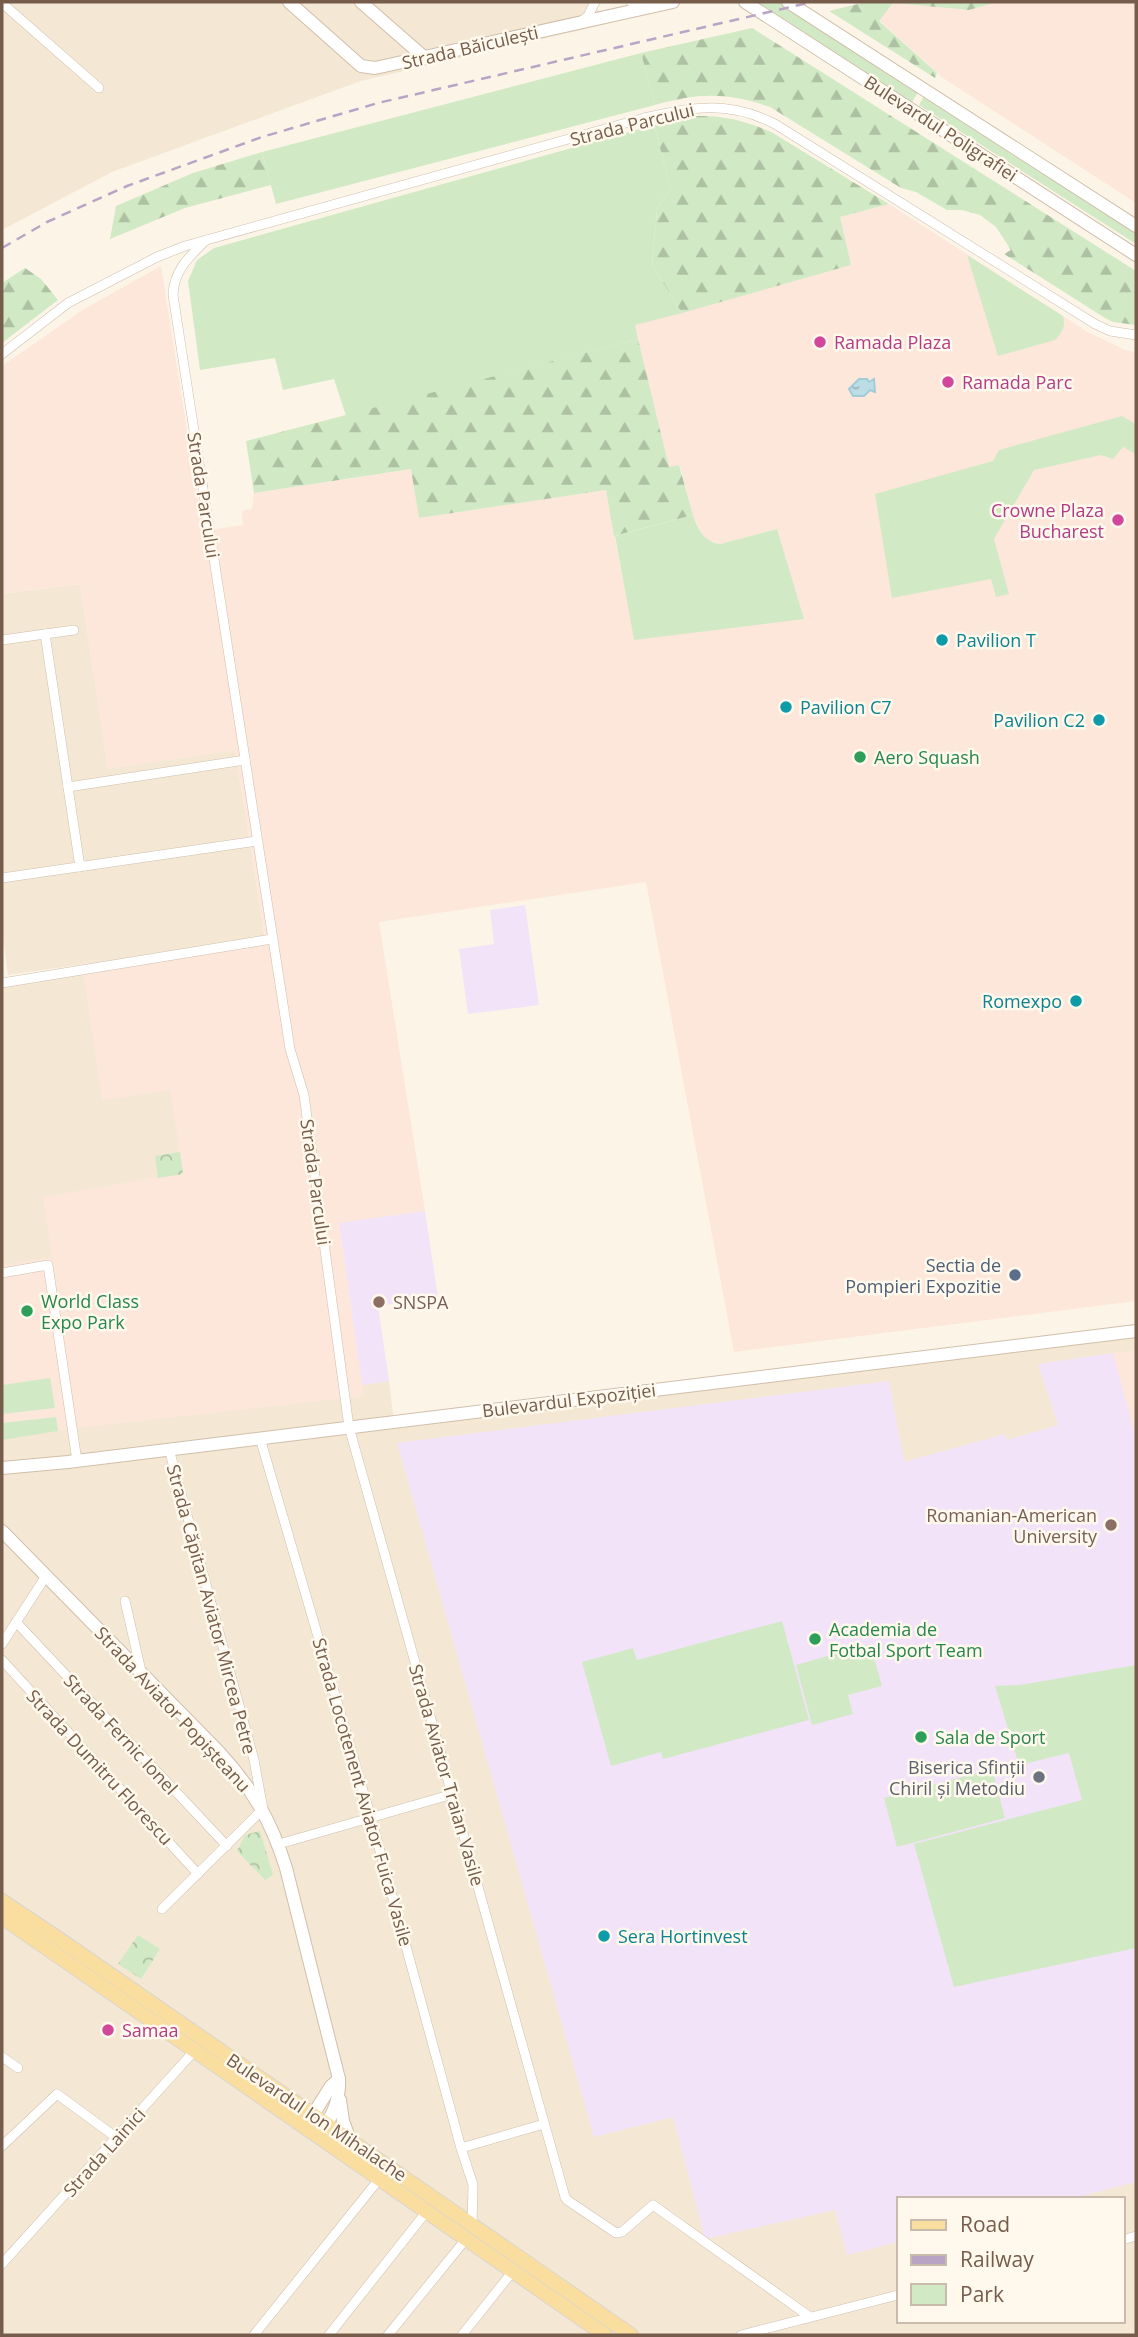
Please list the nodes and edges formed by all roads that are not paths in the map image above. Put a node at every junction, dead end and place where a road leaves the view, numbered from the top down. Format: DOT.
graph roads {
  1 [pos="289,2"];
  2 [pos="361,2"];
  3 [pos="595,2"];
  4 [pos="631,2"];
  5 [pos="673,2"];
  6 [pos="745,2"];
  7 [pos="788,2"];
  8 [pos="2,3"];
  9 [pos="653,6"];
  10 [pos="578,23"];
  11 [pos="425,58"];
  12 [pos="99,88"];
  13 [pos="1136,226"];
  14 [pos="206,240"];
  15 [pos="1136,255"];
  16 [pos="1136,335"];
  17 [pos="2,354"];
  18 [pos="74,630"];
  19 [pos="45,634"];
  20 [pos="2,640"];
  21 [pos="245,760"];
  22 [pos="68,787"];
  23 [pos="257,841"];
  24 [pos="80,867"];
  25 [pos="2,878"];
  26 [pos="272,939"];
  27 [pos="2,981"];
  28 [pos="2,1273"];
  29 [pos="1136,1331"];
  30 [pos="349,1427"];
  31 [pos="260,1438"];
  32 [pos="169,1449"];
  33 [pos="76,1461"];
  34 [pos="2,1468"];
  35 [pos="2,1531"];
  36 [pos="46,1576"];
  37 [pos="125,1601"];
  38 [pos="16,1622"];
  39 [pos="2,1644"];
  40 [pos="2,1660"];
  41 [pos="141,1674"];
  42 [pos="453,1794"];
  43 [pos="263,1809"];
  44 [pos="372,1818"];
  45 [pos="279,1844"];
  46 [pos="227,1846"];
  47 [pos="198,1874"];
  48 [pos="2,1901"];
  49 [pos="162,1909"];
  50 [pos="2,1917"];
  51 [pos="199,2045"];
  52 [pos="2,2057"];
  53 [pos="18,2068"];
  54 [pos="339,2078"];
  55 [pos="340,2094"];
  56 [pos="309,2121"];
  57 [pos="544,2124"];
  58 [pos="323,2131"];
  59 [pos="117,2138"];
  60 [pos="350,2140"];
  61 [pos="2,2146"];
  62 [pos="461,2148"];
  63 [pos="380,2178"];
  64 [pos="427,2211"];
  65 [pos="469,2232"];
  66 [pos="2,2264"];
  67 [pos="513,2272"];
  68 [pos="897,2295"];
  69 [pos="810,2317"];
  70 [pos="254,2335"];
  71 [pos="329,2335"];
  72 [pos="388,2335"];
  73 [pos="462,2335"];
  74 [pos="605,2335"];
  75 [pos="631,2335"];
  76 [pos="741,2335"];
  1 -- 11 [label="street, Strada Băiculești"];
  2 -- 11 [label="street"];
  3 -- 10 [label="street"];
  4 -- 9 [label="street"];
  5 -- 9 [label="street, Strada Băiculești"];
  6 -- 15 [label="street, Bulevardul Poligrafiei"];
  7 -- 13 [label="street, Bulevardul Poligrafiei"];
  8 -- 12 [label="street"];
  9 -- 10 [label="street, Strada Băiculești"];
  10 -- 11 [label="street, Strada Băiculești"];
  14 -- 16 [label="street, Strada Parcului"];
  14 -- 17 [label="street, Strada Parcului"];
  14 -- 21 [label="street, Strada Parcului"];
  18 -- 19 [label="street"];
  19 -- 20 [label="street"];
  19 -- 22 [label="street"];
  21 -- 22 [label="street"];
  21 -- 23 [label="street, Strada Parcului"];
  22 -- 24 [label="street"];
  23 -- 24 [label="street"];
  23 -- 26 [label="street, Strada Parcului"];
  24 -- 25 [label="street"];
  26 -- 27 [label="street"];
  26 -- 30 [label="street, Strada Parcului"];
  28 -- 33 [label="street"];
  29 -- 30 [label="street, Bulevardul Expoziției"];
  30 -- 31 [label="street, Bulevardul Expoziției"];
  30 -- 42 [label="street, Strada Aviator Traian Vasile"];
  31 -- 32 [label="street, Bulevardul Expoziției"];
  31 -- 44 [label="street, Strada Locotenent Aviator Fuica Vasile"];
  32 -- 33 [label="street, Bulevardul Expoziției"];
  32 -- 43 [label="street, Strada Căpitan Aviator Mircea Petre"];
  33 -- 34 [label="street, Bulevardul Expoziției"];
  35 -- 36 [label="street, Strada Aviator Popișteanu"];
  36 -- 38 [label="street"];
  36 -- 41 [label="street, Strada Aviator Popișteanu"];
  37 -- 41 [label="street"];
  38 -- 39 [label="street"];
  38 -- 46 [label="street, Strada Fernic Ionel"];
  40 -- 47 [label="street, Strada Dumitru Florescu"];
  41 -- 43 [label="street, Strada Aviator Popișteanu"];
  42 -- 44 [label="street"];
  42 -- 57 [label="street, Strada Aviator Traian Vasile"];
  43 -- 45 [label="street, Strada Aviator Popișteanu"];
  43 -- 46 [label="street"];
  44 -- 45 [label="street"];
  44 -- 62 [label="street, Strada Locotenent Aviator Fuica Vasile"];
  45 -- 54 [label="street, Strada Aviator Popișteanu"];
  46 -- 47 [label="street"];
  47 -- 49 [label="street"];
  48 -- 51 [label="main road, Bulevardul Ion Mihalache"];
  50 -- 51 [label="main road, Bulevardul Ion Mihalache"];
  51 -- 56 [label="main road, Bulevardul Ion Mihalache"];
  51 -- 59 [label="street, Strada Lainici"];
  52 -- 53 [label="street"];
  54 -- 55 [label="street, Strada Aviator Popișteanu"];
  54 -- 56 [label="street"];
  55 -- 58 [label="street, Strada Aviator Popișteanu"];
  55 -- 60 [label="street"];
  56 -- 58 [label="main road, Bulevardul Ion Mihalache"];
  57 -- 62 [label="street"];
  57 -- 69 [label="street, Strada Aviator Traian Vasile"];
  58 -- 60 [label="main road, Bulevardul Ion Mihalache"];
  58 -- 63 [label="main road, Bulevardul Ion Mihalache"];
  59 -- 61 [label="street"];
  59 -- 66 [label="street, Strada Lainici"];
  60 -- 65 [label="main road, Bulevardul Ion Mihalache"];
  62 -- 65 [label="street, Strada Locotenent Aviator Fuica Vasile"];
  63 -- 64 [label="main road, Bulevardul Ion Mihalache"];
  63 -- 70 [label="street"];
  64 -- 65 [label="main road, Bulevardul Ion Mihalache"];
  64 -- 71 [label="street"];
  65 -- 67 [label="main road, Bulevardul Ion Mihalache"];
  65 -- 72 [label="street"];
  65 -- 75 [label="main road, Bulevardul Ion Mihalache"];
  67 -- 73 [label="street"];
  67 -- 74 [label="main road, Bulevardul Ion Mihalache"];
  68 -- 69 [label="street"];
  69 -- 76 [label="street"];
}
